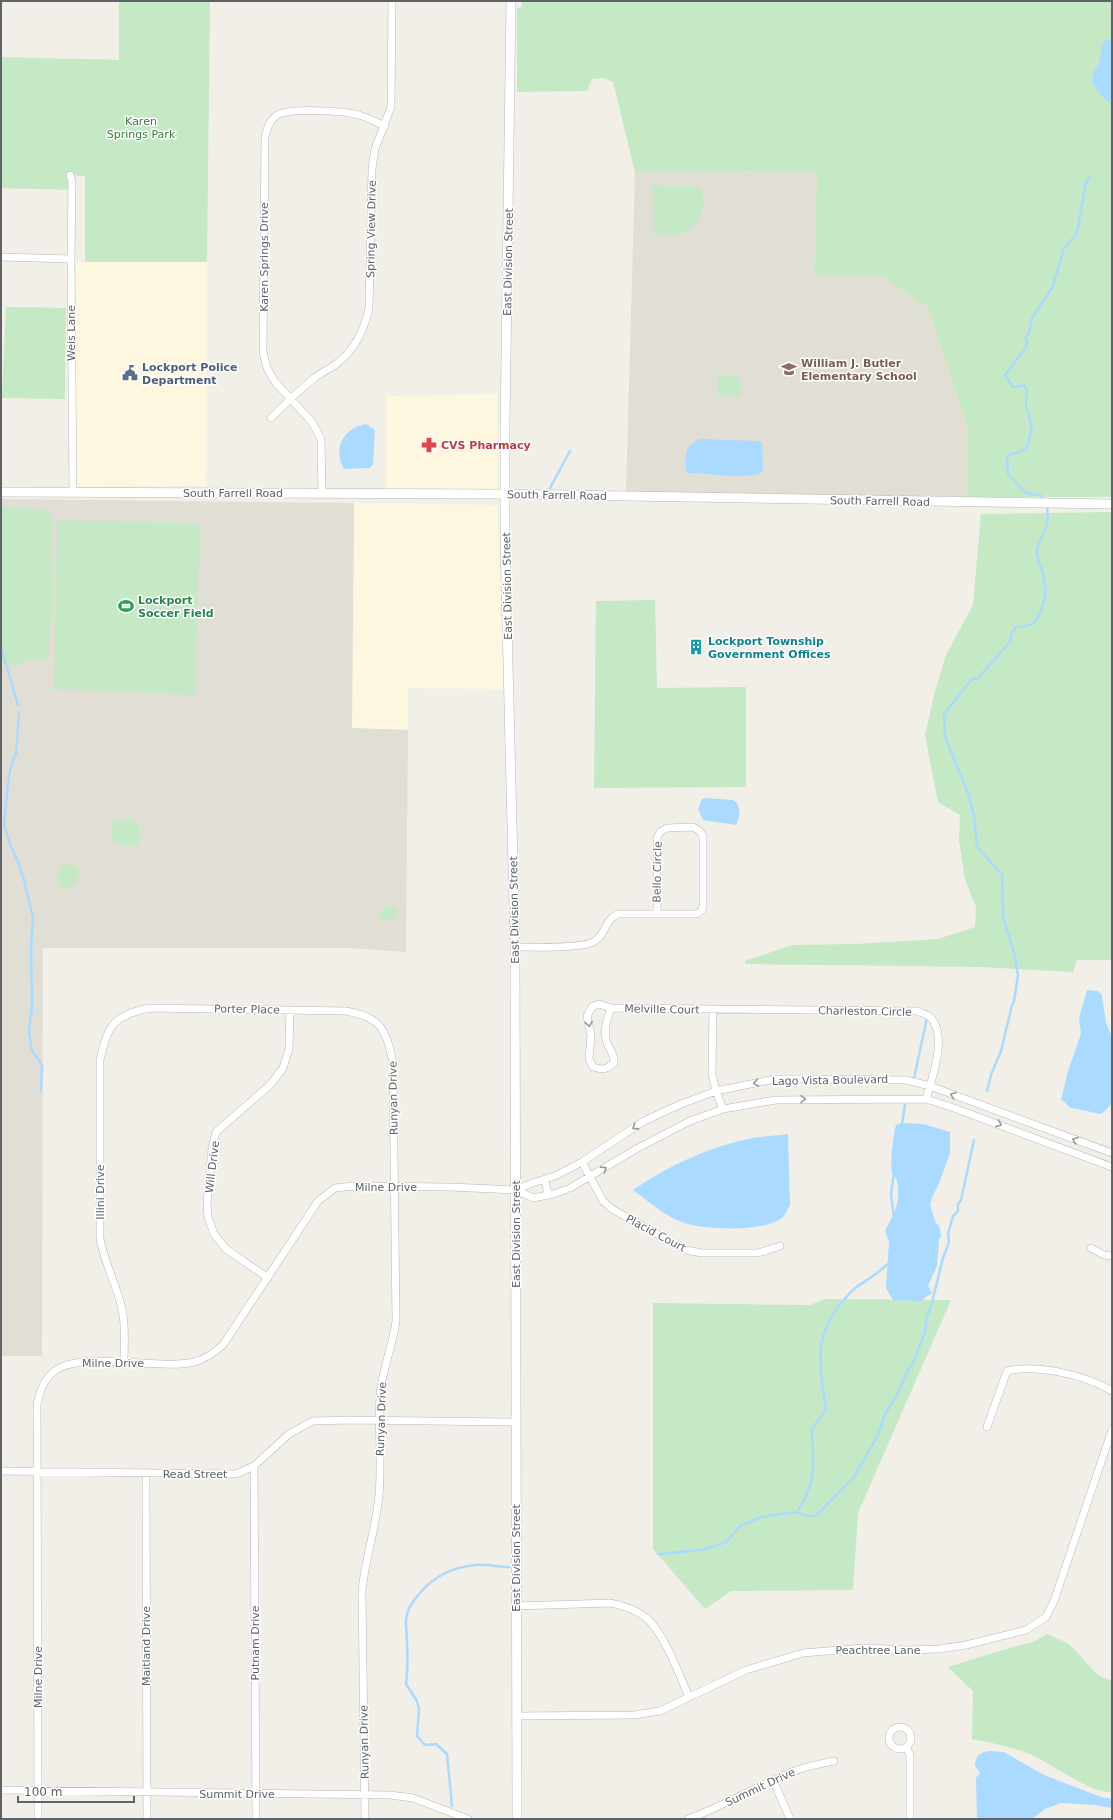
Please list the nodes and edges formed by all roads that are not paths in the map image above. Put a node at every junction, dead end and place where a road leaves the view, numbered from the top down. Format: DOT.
graph roads {
  1 [pos="392,1"];
  2 [pos="511,1"];
  3 [pos="385,126"];
  4 [pos="70,175"];
  5 [pos="1,257"];
  6 [pos="71,259"];
  7 [pos="291,399"];
  8 [pos="271,418"];
  9 [pos="1,492"];
  10 [pos="73,492"];
  11 [pos="322,494"];
  12 [pos="505,494"];
  13 [pos="1112,504"];
  14 [pos="657,914"];
  15 [pos="516,947"];
  16 [pos="611,1008"];
  17 [pos="713,1009"];
  18 [pos="290,1010"];
  19 [pos="116,1021"];
  20 [pos="378,1024"];
  21 [pos="930,1086"];
  22 [pos="716,1091"];
  23 [pos="926,1099"];
  24 [pos="724,1109"];
  25 [pos="1112,1153"];
  26 [pos="582,1162"];
  27 [pos="1112,1167"];
  28 [pos="590,1178"];
  29 [pos="545,1180"];
  30 [pos="394,1186"];
  31 [pos="516,1190"];
  32 [pos="548,1195"];
  33 [pos="780,1246"];
  34 [pos="1091,1248"];
  35 [pos="1112,1256"];
  36 [pos="268,1278"];
  37 [pos="124,1362"];
  38 [pos="1112,1391"];
  39 [pos="380,1420"];
  40 [pos="516,1422"];
  41 [pos="987,1427"];
  42 [pos="1112,1430"];
  43 [pos="254,1466"];
  44 [pos="1,1471"];
  45 [pos="37,1472"];
  46 [pos="146,1474"];
  47 [pos="516,1606"];
  48 [pos="689,1697"];
  49 [pos="516,1716"];
  50 [pos="906,1747"];
  51 [pos="834,1761"];
  52 [pos="773,1780"];
  53 [pos="1,1790"];
  54 [pos="38,1792"];
  55 [pos="146,1793"];
  56 [pos="365,1793"];
  57 [pos="256,1794"];
  58 [pos="38,1819"];
  59 [pos="147,1819"];
  60 [pos="256,1819"];
  61 [pos="365,1819"];
  62 [pos="468,1819"];
  63 [pos="517,1819"];
  64 [pos="688,1819"];
  65 [pos="790,1819"];
  66 [pos="910,1819"];
  1 -- 3 [label="street, Spring View Drive"];
  2 -- 12 [label="street, East Division Street"];
  3 -- 7 [label="street, Spring View Drive"];
  3 -- 7 [label="street, Karen Springs Drive"];
  4 -- 6 [label="street, Weis Lane"];
  5 -- 6 [label="street"];
  6 -- 10 [label="street, Weis Lane"];
  7 -- 8 [label="street, Spring View Drive"];
  7 -- 11 [label="street, Karen Springs Drive"];
  9 -- 10 [label="street, South Farrell Road"];
  10 -- 11 [label="street, South Farrell Road"];
  11 -- 12 [label="street, South Farrell Road"];
  12 -- 13 [label="street, South Farrell Road"];
  12 -- 15 [label="street, East Division Street"];
  14 -- 14 [label="street, Bello Circle"];
  14 -- 15 [label="street"];
  15 -- 31 [label="street, East Division Street"];
  16 -- 16 [label="street, Melville Court, one-way"];
  16 -- 17 [label="street, Melville Court"];
  17 -- 21 [label="street, Charleston Circle"];
  17 -- 22 [label="street"];
  18 -- 19 [label="street, Porter Place"];
  18 -- 20 [label="street, Porter Place"];
  18 -- 36 [label="street, Will Drive"];
  19 -- 37 [label="street, Illini Drive"];
  20 -- 30 [label="street, Runyan Drive"];
  21 -- 22 [label="street, Lago Vista Boulevard, one-way"];
  21 -- 23 [label="street, Charleston Circle"];
  25 -- 21 [label="street, Lago Vista Boulevard, one-way"];
  22 -- 24 [label="street"];
  22 -- 26 [label="street, Lago Vista Boulevard, one-way"];
  24 -- 23 [label="street, Lago Vista Boulevard, one-way"];
  23 -- 27 [label="street, Lago Vista Boulevard, one-way"];
  28 -- 24 [label="street, Lago Vista Boulevard, one-way"];
  26 -- 28 [label="street, Placid Court"];
  26 -- 29 [label="street, Lago Vista Boulevard"];
  28 -- 32 [label="street, Lago Vista Boulevard"];
  28 -- 33 [label="street, Placid Court"];
  29 -- 31 [label="street, Lago Vista Boulevard"];
  29 -- 32 [label="street"];
  30 -- 31 [label="street, Milne Drive"];
  30 -- 36 [label="street, Milne Drive"];
  30 -- 39 [label="street, Runyan Drive"];
  31 -- 32 [label="street, Lago Vista Boulevard"];
  31 -- 40 [label="street, East Division Street"];
  34 -- 35 [label="street"];
  36 -- 37 [label="street, Milne Drive"];
  37 -- 45 [label="street, Milne Drive"];
  38 -- 41 [label="street"];
  39 -- 40 [label="street, Read Street"];
  39 -- 43 [label="street, Read Street"];
  39 -- 56 [label="street, Runyan Drive"];
  40 -- 47 [label="street, East Division Street"];
  42 -- 48 [label="street, Peachtree Lane"];
  43 -- 46 [label="street, Read Street"];
  43 -- 57 [label="street, Putnam Drive"];
  44 -- 45 [label="street, Read Street"];
  45 -- 46 [label="street, Read Street"];
  45 -- 54 [label="street, Milne Drive"];
  46 -- 55 [label="street, Maitland Drive"];
  47 -- 48 [label="street"];
  47 -- 49 [label="street, East Division Street"];
  48 -- 49 [label="street, Peachtree Lane"];
  49 -- 63 [label="street, East Division Street"];
  50 -- 66 [label="street"];
  51 -- 52 [label="street, Summit Drive"];
  52 -- 64 [label="street, Summit Drive"];
  52 -- 65 [label="street"];
  53 -- 54 [label="street, Summit Drive"];
  54 -- 55 [label="street, Summit Drive"];
  54 -- 58 [label="street, Milne Drive"];
  55 -- 57 [label="street, Summit Drive"];
  55 -- 59 [label="street, Maitland Drive"];
  56 -- 57 [label="street, Summit Drive"];
  56 -- 61 [label="street, Runyan Drive"];
  56 -- 62 [label="street, Summit Drive"];
  57 -- 60 [label="street, Putnam Drive"];
}
